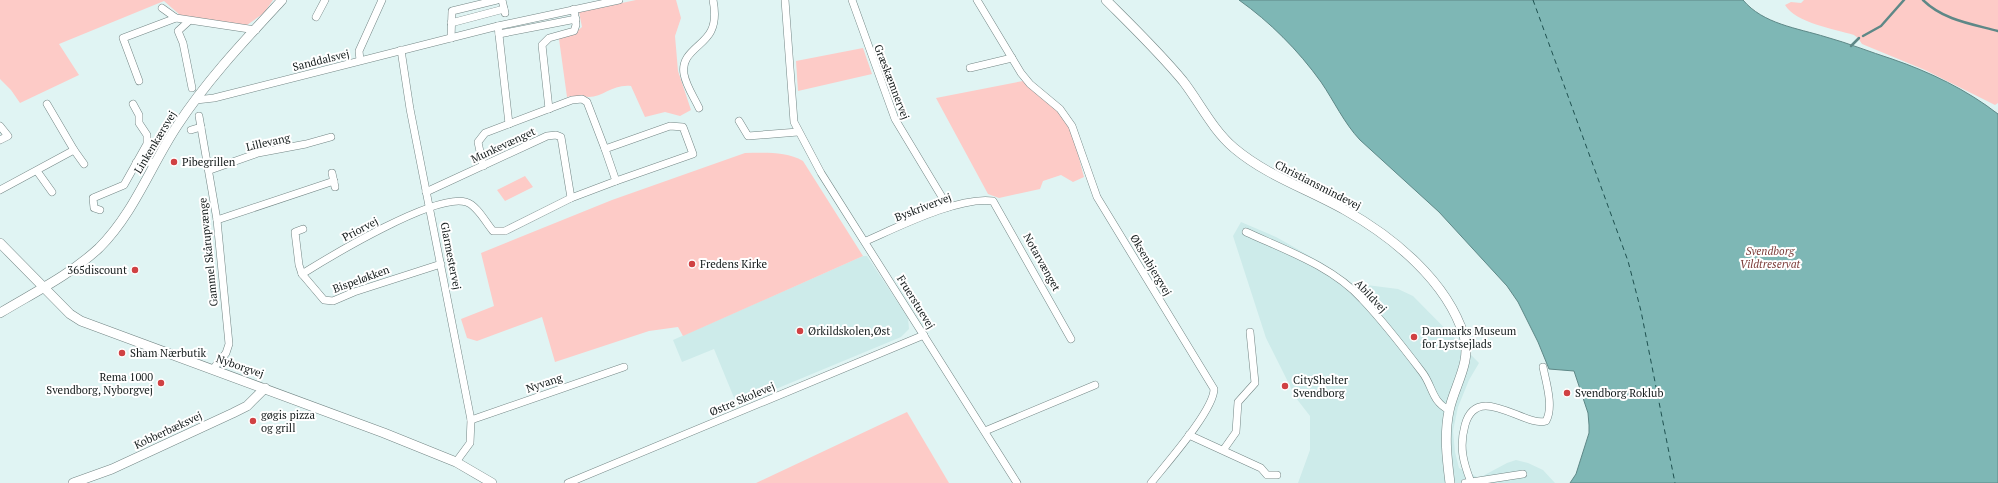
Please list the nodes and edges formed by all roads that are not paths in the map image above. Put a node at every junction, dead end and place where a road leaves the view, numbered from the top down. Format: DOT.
graph roads {
  1 [pos="282,0"];
  2 [pos="325,0"];
  3 [pos="382,0"];
  4 [pos="497,0"];
  5 [pos="502,0"];
  6 [pos="619,0"];
  7 [pos="713,0"];
  8 [pos="785,0"];
  9 [pos="852,0"];
  10 [pos="977,0"];
  11 [pos="1106,0"];
  12 [pos="596,2"];
  13 [pos="162,8"];
  14 [pos="574,9"];
  15 [pos="316,17"];
  16 [pos="176,18"];
  17 [pos="576,19"];
  18 [pos="189,21"];
  19 [pos="452,23"];
  20 [pos="498,26"];
  21 [pos="256,30"];
  22 [pos="499,34"];
  23 [pos="451,38"];
  24 [pos="401,50"];
  25 [pos="1012,58"];
  26 [pos="360,60"];
  27 [pos="970,68"];
  28 [pos="139,82"];
  29 [pos="192,88"];
  30 [pos="196,100"];
  31 [pos="47,104"];
  32 [pos="133,104"];
  33 [pos="699,108"];
  34 [pos="549,109"];
  35 [pos="199,116"];
  36 [pos="739,121"];
  37 [pos="509,124"];
  38 [pos="0,126"];
  39 [pos="201,127"];
  40 [pos="191,130"];
  41 [pos="798,132"];
  42 [pos="331,137"];
  43 [pos="0,140"];
  44 [pos="605,149"];
  45 [pos="74,150"];
  46 [pos="156,162"];
  47 [pos="136,163"];
  48 [pos="84,164"];
  49 [pos="483,166"];
  50 [pos="210,170"];
  51 [pos="38,171"];
  52 [pos="332,172"];
  53 [pos="616,182"];
  54 [pos="0,190"];
  55 [pos="52,192"];
  56 [pos="426,192"];
  57 [pos="570,198"];
  58 [pos="989,199"];
  59 [pos="948,207"];
  60 [pos="430,209"];
  61 [pos="100,210"];
  62 [pos="217,220"];
  63 [pos="303,229"];
  64 [pos="1246,232"];
  65 [pos="866,241"];
  66 [pos="0,243"];
  67 [pos="441,264"];
  68 [pos="302,274"];
  69 [pos="42,286"];
  70 [pos="0,313"];
  71 [pos="1250,332"];
  72 [pos="924,335"];
  73 [pos="1071,339"];
  74 [pos="624,367"];
  75 [pos="1543,367"];
  76 [pos="212,369"];
  77 [pos="1095,385"];
  78 [pos="265,388"];
  79 [pos="1449,410"];
  80 [pos="471,420"];
  81 [pos="985,431"];
  82 [pos="1190,435"];
  83 [pos="1224,449"];
  84 [pos="456,462"];
  85 [pos="1523,474"];
  86 [pos="1277,475"];
  87 [pos="1267,479"];
  88 [pos="1468,482"];
  89 [pos="73,483"];
  90 [pos="492,483"];
  91 [pos="568,483"];
  92 [pos="1017,483"];
  93 [pos="1151,483"];
  94 [pos="1450,483"];
  95 [pos="1454,483"];
  1 -- 21 [label="street, Linkenkærsvej"];
  2 -- 15 [label="street"];
  3 -- 26 [label="street"];
  4 -- 19 [label="street"];
  5 -- 19 [label="street"];
  6 -- 12 [label="street, Sanddalsvej"];
  7 -- 33 [label="street"];
  8 -- 41 [label="street, Fruerstuevej"];
  9 -- 59 [label="street, Græskæmnervej"];
  10 -- 25 [label="street, Øksenbjergvej"];
  11 -- 79 [label="street, Christiansmindevej"];
  12 -- 14 [label="street, Sanddalsvej"];
  13 -- 16 [label="street"];
  14 -- 17 [label="street"];
  14 -- 20 [label="street, Sanddalsvej"];
  16 -- 18 [label="street"];
  16 -- 28 [label="street"];
  17 -- 22 [label="street"];
  17 -- 34 [label="street"];
  18 -- 21 [label="street"];
  18 -- 29 [label="street"];
  19 -- 23 [label="street"];
  20 -- 22 [label="street"];
  20 -- 23 [label="street, Sanddalsvej"];
  21 -- 30 [label="street, Linkenkærsvej"];
  22 -- 37 [label="street"];
  23 -- 24 [label="street, Sanddalsvej"];
  24 -- 26 [label="street, Sanddalsvej"];
  24 -- 56 [label="street, Glarmestervej"];
  25 -- 27 [label="street"];
  25 -- 82 [label="street, Øksenbjergvej"];
  26 -- 30 [label="street, Sanddalsvej"];
  30 -- 46 [label="street, Linkenkærsvej"];
  31 -- 45 [label="street"];
  32 -- 47 [label="street"];
  34 -- 37 [label="street"];
  34 -- 44 [label="street"];
  35 -- 39 [label="street, Gammel Skårupvænge"];
  36 -- 41 [label="street"];
  37 -- 49 [label="street"];
  38 -- 43 [label="street"];
  39 -- 40 [label="street"];
  39 -- 50 [label="street, Gammel Skårupvænge"];
  41 -- 65 [label="street, Fruerstuevej"];
  42 -- 50 [label="street, Lillevang"];
  44 -- 53 [label="street"];
  44 -- 53 [label="street"];
  45 -- 48 [label="street"];
  45 -- 51 [label="street"];
  46 -- 47 [label="street"];
  46 -- 69 [label="street, Linkenkærsvej"];
  47 -- 61 [label="street"];
  49 -- 56 [label="street, Munkevænget"];
  49 -- 57 [label="street, Munkevænget"];
  50 -- 62 [label="street, Gammel Skårupvænge"];
  51 -- 54 [label="street"];
  51 -- 55 [label="street"];
  52 -- 62 [label="street"];
  53 -- 57 [label="street"];
  56 -- 60 [label="street, Glarmestervej"];
  57 -- 60 [label="street"];
  58 -- 59 [label="street, Byskrivervej"];
  58 -- 73 [label="street, Notarvænget"];
  59 -- 65 [label="street, Byskrivervej"];
  60 -- 67 [label="street, Glarmestervej"];
  60 -- 68 [label="street, Priorvej"];
  62 -- 76 [label="street, Gammel Skårupvænge"];
  63 -- 68 [label="street, Bispeløkken"];
  64 -- 79 [label="street, Abildvej"];
  65 -- 72 [label="street, Fruerstuevej"];
  66 -- 69 [label="street, Nyborgvej"];
  67 -- 68 [label="street, Bispeløkken"];
  67 -- 80 [label="street, Glarmestervej"];
  69 -- 70 [label="street, Linkenkærsvej"];
  69 -- 76 [label="street, Nyborgvej"];
  71 -- 83 [label="street"];
  72 -- 81 [label="street, Fruerstuevej"];
  72 -- 91 [label="street, Østre Skolevej"];
  74 -- 80 [label="street, Nyvang"];
  75 -- 88 [label="street"];
  76 -- 78 [label="street, Nyborgvej"];
  77 -- 81 [label="street"];
  78 -- 84 [label="street, Nyborgvej"];
  78 -- 89 [label="street, Kobberbæksvej"];
  79 -- 94 [label="street, Christiansmindevej"];
  80 -- 84 [label="street, Glarmestervej"];
  81 -- 92 [label="street, Fruerstuevej"];
  82 -- 83 [label="street"];
  82 -- 93 [label="street, Øksenbjergvej"];
  83 -- 87 [label="street"];
  84 -- 90 [label="street, Nyborgvej"];
  85 -- 88 [label="street"];
  86 -- 87 [label="street"];
  94 -- 95 [label="street"];
}
